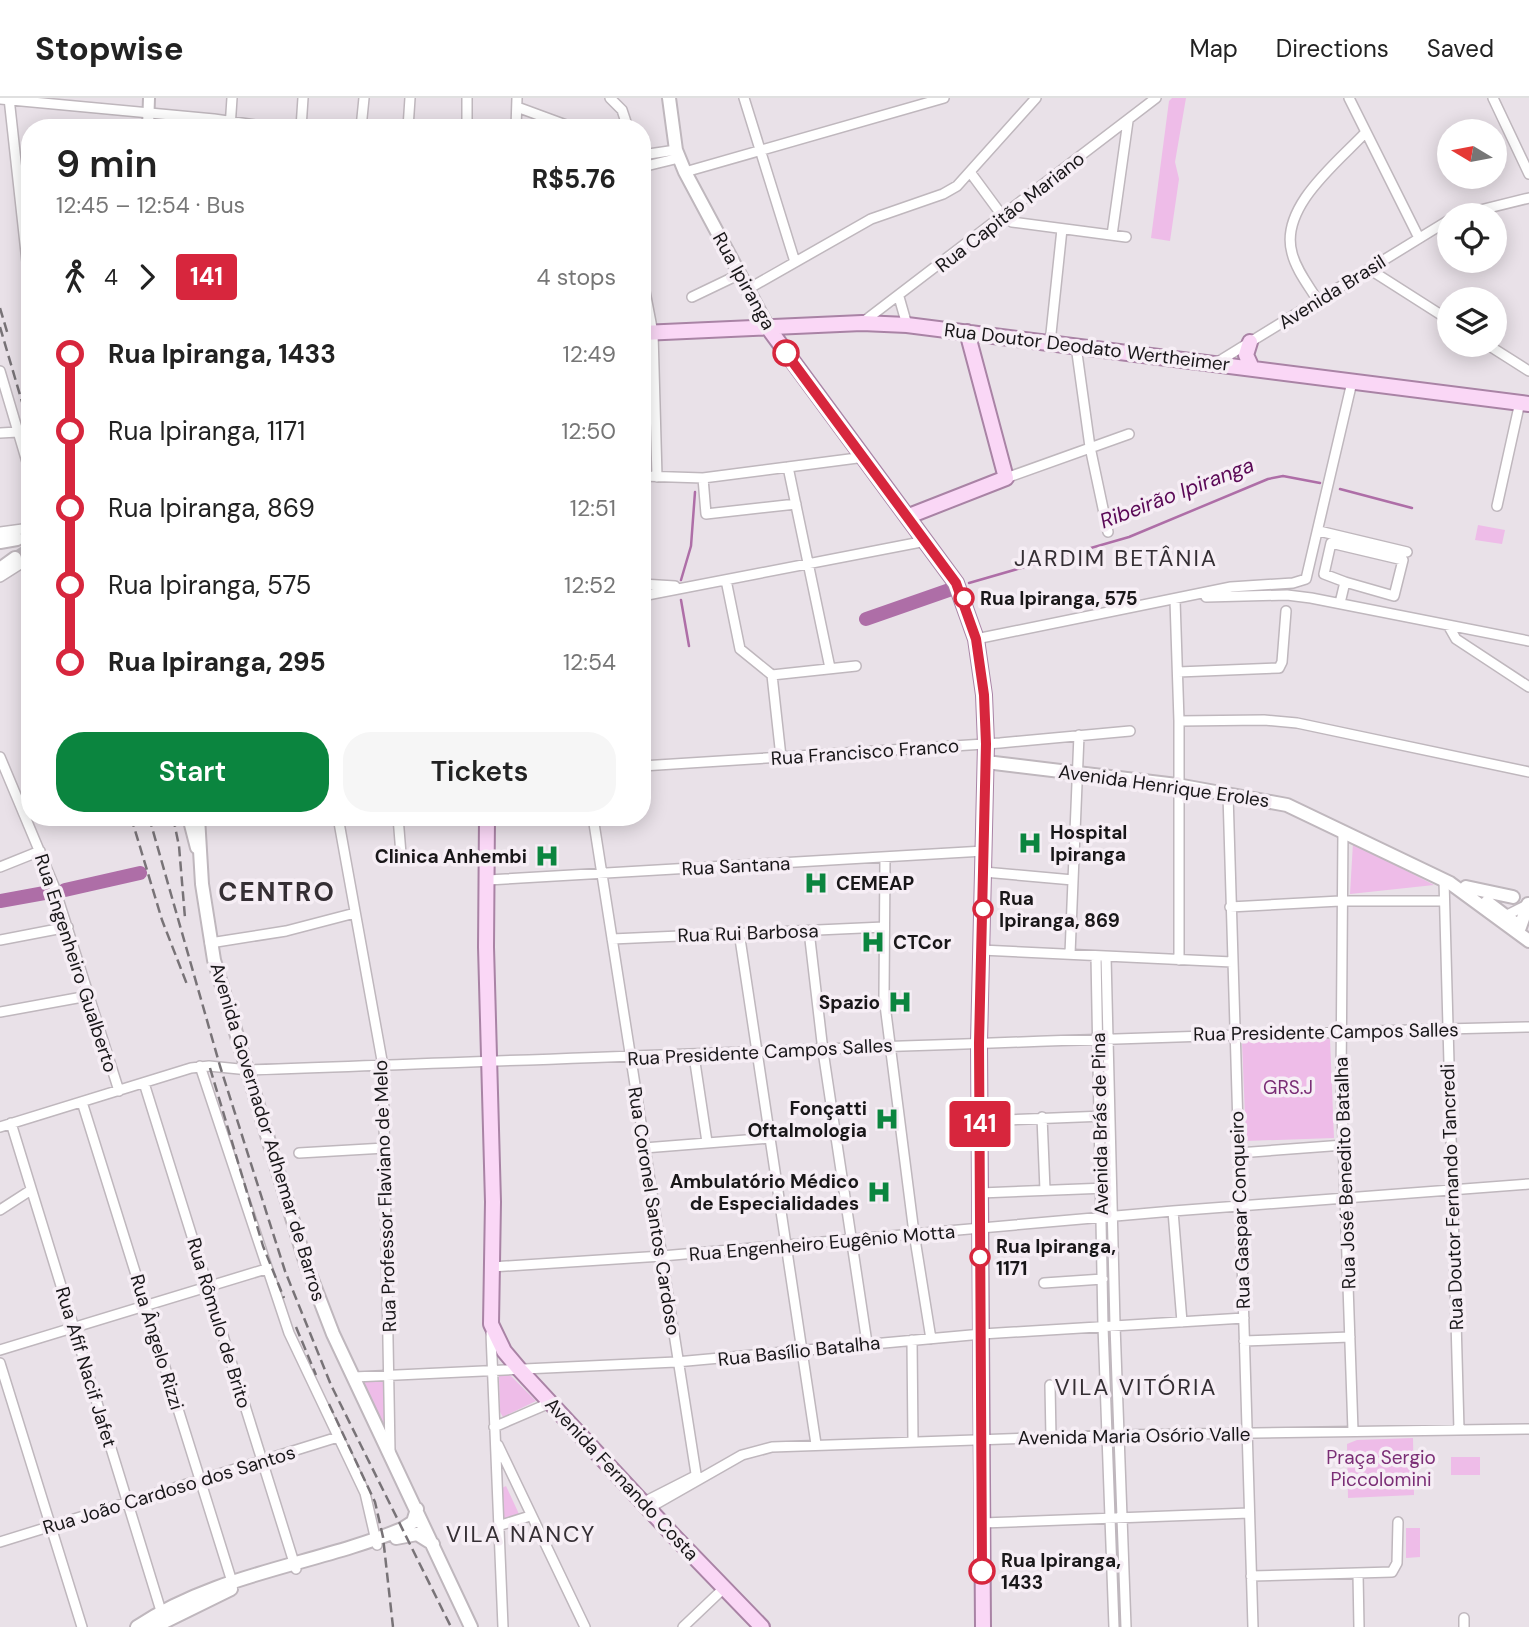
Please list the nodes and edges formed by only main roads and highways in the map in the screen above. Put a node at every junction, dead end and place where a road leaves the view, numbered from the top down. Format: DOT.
graph roads {
  1 [pos="669,98"];
  2 [pos="769,329"];
  3 [pos="967,332"];
  4 [pos="651,333"];
  5 [pos="1250,342"];
  6 [pos="1252,368"];
  7 [pos="1524,403"];
  8 [pos="909,516"];
  9 [pos="16,539"];
  10 [pos="0,542"];
  11 [pos="15,558"];
  12 [pos="0,569"];
  13 [pos="986,762"];
  14 [pos="198,826"];
  15 [pos="487,826"];
  16 [pos="1447,881"];
  17 [pos="1466,887"];
  18 [pos="1513,897"];
  19 [pos="1529,902"];
  20 [pos="1482,904"];
  21 [pos="1502,918"];
  22 [pos="1525,931"];
  23 [pos="1529,941"];
  24 [pos="417,1509"];
  25 [pos="376,1542"];
  26 [pos="433,1544"];
  27 [pos="233,1585"];
  28 [pos="137,1627"];
  29 [pos="155,1627"];
  30 [pos="471,1627"];
  31 [pos="762,1627"];
  32 [pos="983,1627"];
  1 -- 2 [label="main road, Rua Ipiranga"];
  2 -- 3 [label="main road, Rua Doutor Deodato Wertheimer"];
  2 -- 4 [label="main road, Rua Doutor Deodato Wertheimer"];
  2 -- 8 [label="main road, Rua Ipiranga"];
  3 -- 6 [label="main road, Rua Doutor Deodato Wertheimer"];
  3 -- 8 [label="main road"];
  5 -- 6 [label="main road"];
  6 -- 7 [label="main road, Rua Doutor Deodato Wertheimer"];
  8 -- 13 [label="main road, Rua Ipiranga"];
  9 -- 10 [label="main road"];
  11 -- 12 [label="main road"];
  13 -- 16 [label="main road, Avenida Henrique Eroles"];
  13 -- 32 [label="main road, Rua Ipiranga"];
  14 -- 24 [label="main road, Avenida Governador Adhemar de Barros"];
  15 -- 31 [label="main road, Avenida Fernando Costa"];
  16 -- 17 [label="main road, Avenida Henrique Eroles"];
  16 -- 20 [label="main road, Avenida Henrique Eroles"];
  17 -- 18 [label="main road"];
  17 -- 20 [label="main road, Avenida Henrique Eroles"];
  19 -- 22 [label="main road"];
  20 -- 21 [label="main road, Avenida Henrique Eroles"];
  21 -- 22 [label="main road, Avenida Henrique Eroles"];
  21 -- 23 [label="main road, Avenida Henrique Eroles"];
  24 -- 25 [label="main road"];
  24 -- 26 [label="main road, Avenida Governador Adhemar de Barros"];
  25 -- 26 [label="main road"];
  25 -- 27 [label="main road"];
  26 -- 30 [label="main road, Avenida Governador Adhemar de Barros"];
  27 -- 28 [label="main road"];
  27 -- 29 [label="main road"];
}
